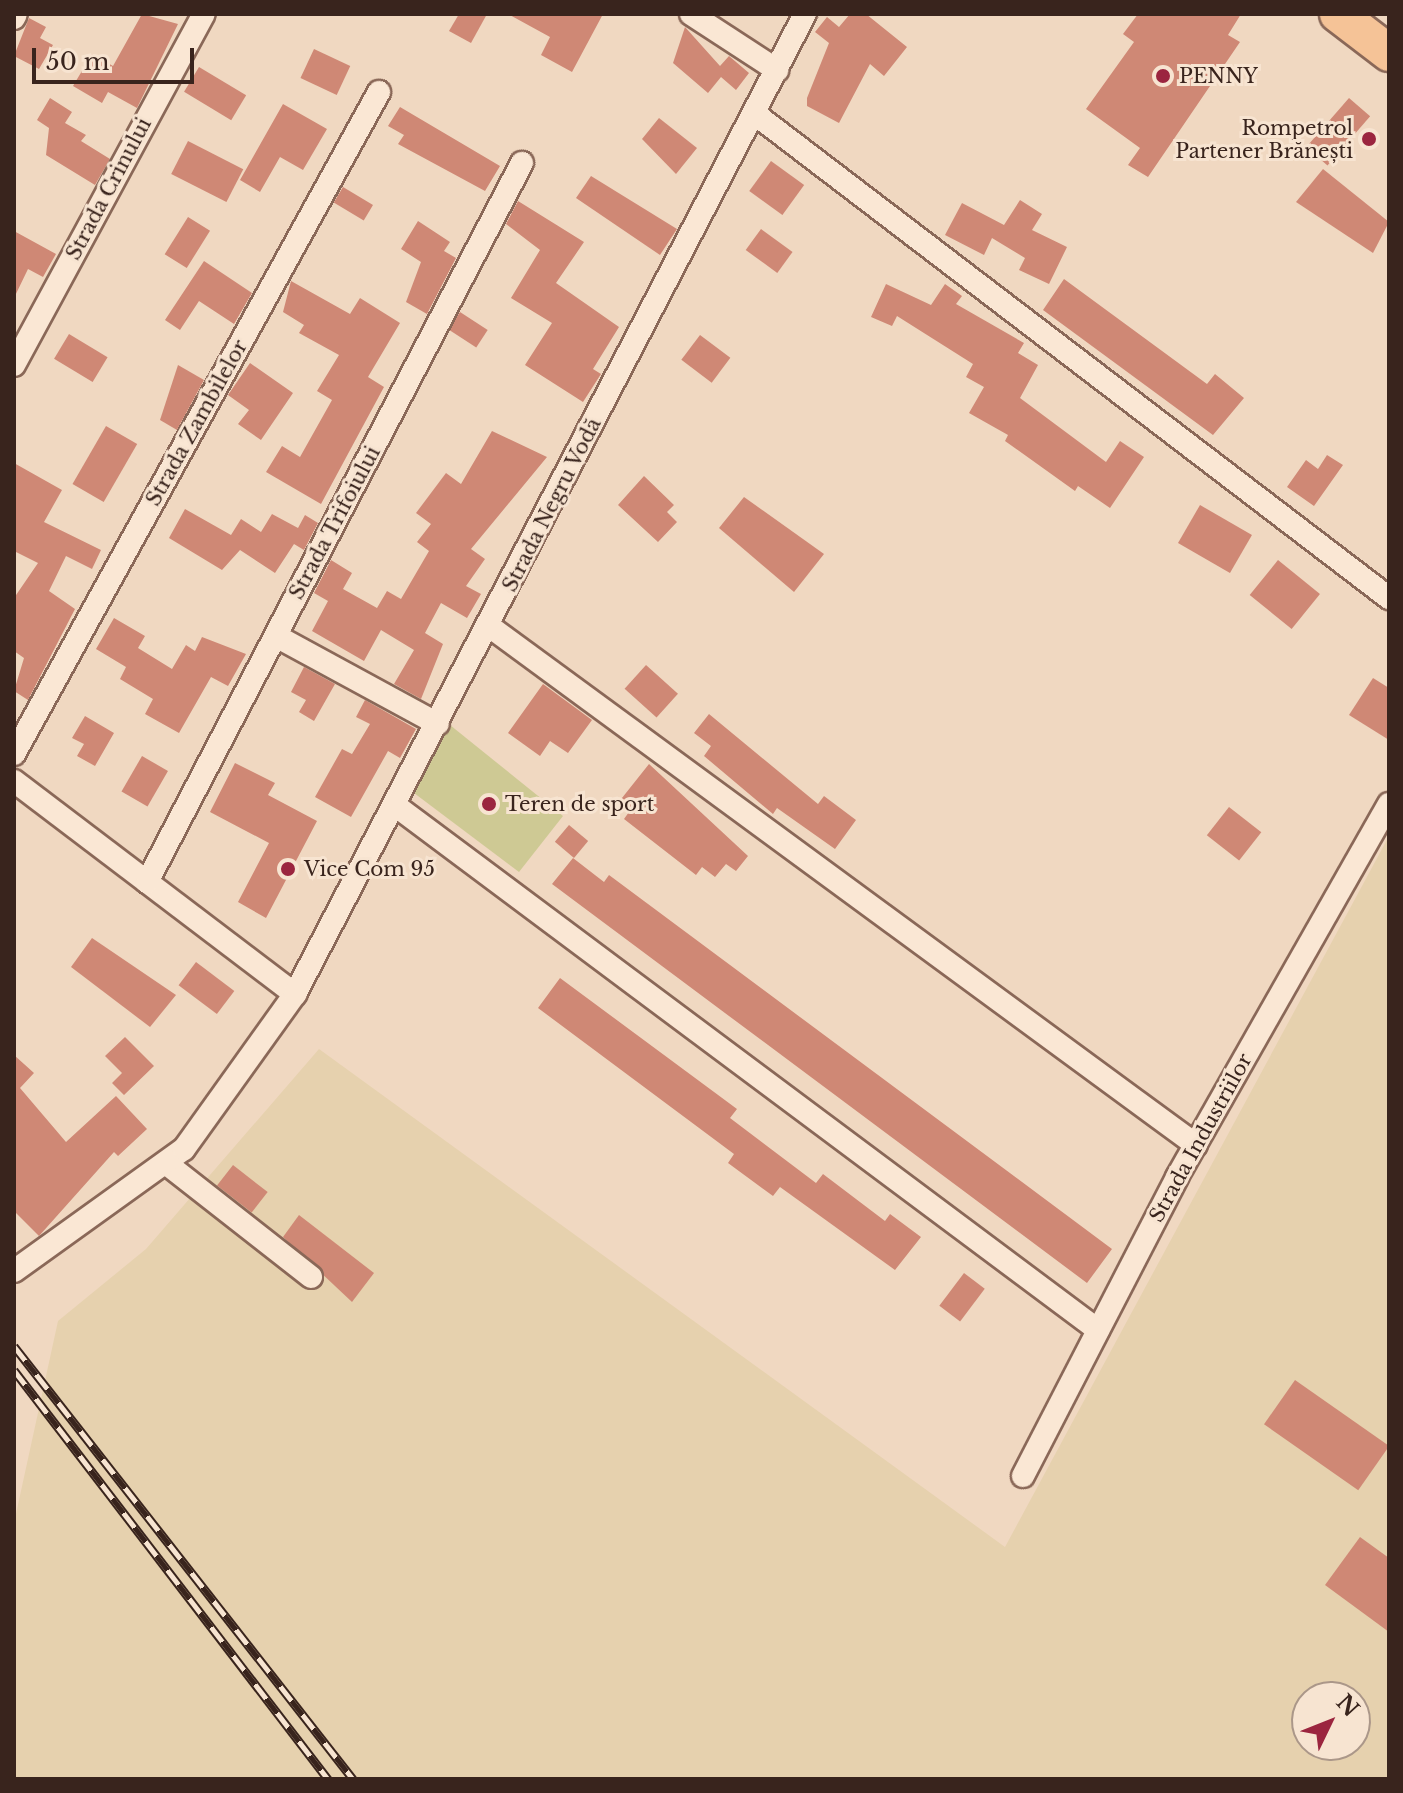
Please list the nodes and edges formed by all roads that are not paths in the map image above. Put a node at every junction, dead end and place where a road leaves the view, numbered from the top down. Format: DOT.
graph roads {
  1 [pos="204,14"];
  2 [pos="691,14"];
  3 [pos="805,14"];
  4 [pos="1338,14"];
  5 [pos="1389,53"];
  6 [pos="777,70"];
  7 [pos="379,92"];
  8 [pos="755,114"];
  9 [pos="522,163"];
  10 [pos="14,365"];
  11 [pos="1389,598"];
  12 [pos="489,626"];
  13 [pos="276,636"];
  14 [pos="438,724"];
  15 [pos="14,754"];
  16 [pos="14,781"];
  17 [pos="1389,804"];
  18 [pos="396,806"];
  19 [pos="147,882"];
  20 [pos="295,994"];
  21 [pos="1196,1145"];
  22 [pos="167,1164"];
  23 [pos="14,1271"];
  24 [pos="311,1277"];
  25 [pos="1098,1330"];
  26 [pos="1023,1476"];
  1 -- 10 [label="street, Strada Crinului"];
  2 -- 6 [label="street"];
  3 -- 6 [label="street, Strada Negru Vodă"];
  4 -- 5 [label="main road"];
  6 -- 8 [label="street, Strada Negru Vodă"];
  7 -- 15 [label="street, Strada Zambilelor"];
  8 -- 11 [label="street"];
  8 -- 12 [label="street, Strada Negru Vodă"];
  9 -- 13 [label="street, Strada Trifoiului"];
  12 -- 14 [label="street, Strada Negru Vodă"];
  12 -- 21 [label="street"];
  13 -- 14 [label="street"];
  13 -- 19 [label="street, Strada Trifoiului"];
  14 -- 18 [label="street, Strada Negru Vodă"];
  16 -- 19 [label="street"];
  17 -- 21 [label="street, Strada Industriilor"];
  18 -- 20 [label="street, Strada Negru Vodă"];
  18 -- 25 [label="street"];
  19 -- 20 [label="street"];
  20 -- 22 [label="street, Strada Negru Vodă"];
  21 -- 25 [label="street, Strada Industriilor"];
  22 -- 23 [label="street, Strada Negru Vodă"];
  22 -- 24 [label="street"];
  25 -- 26 [label="street, Strada Industriilor"];
}
